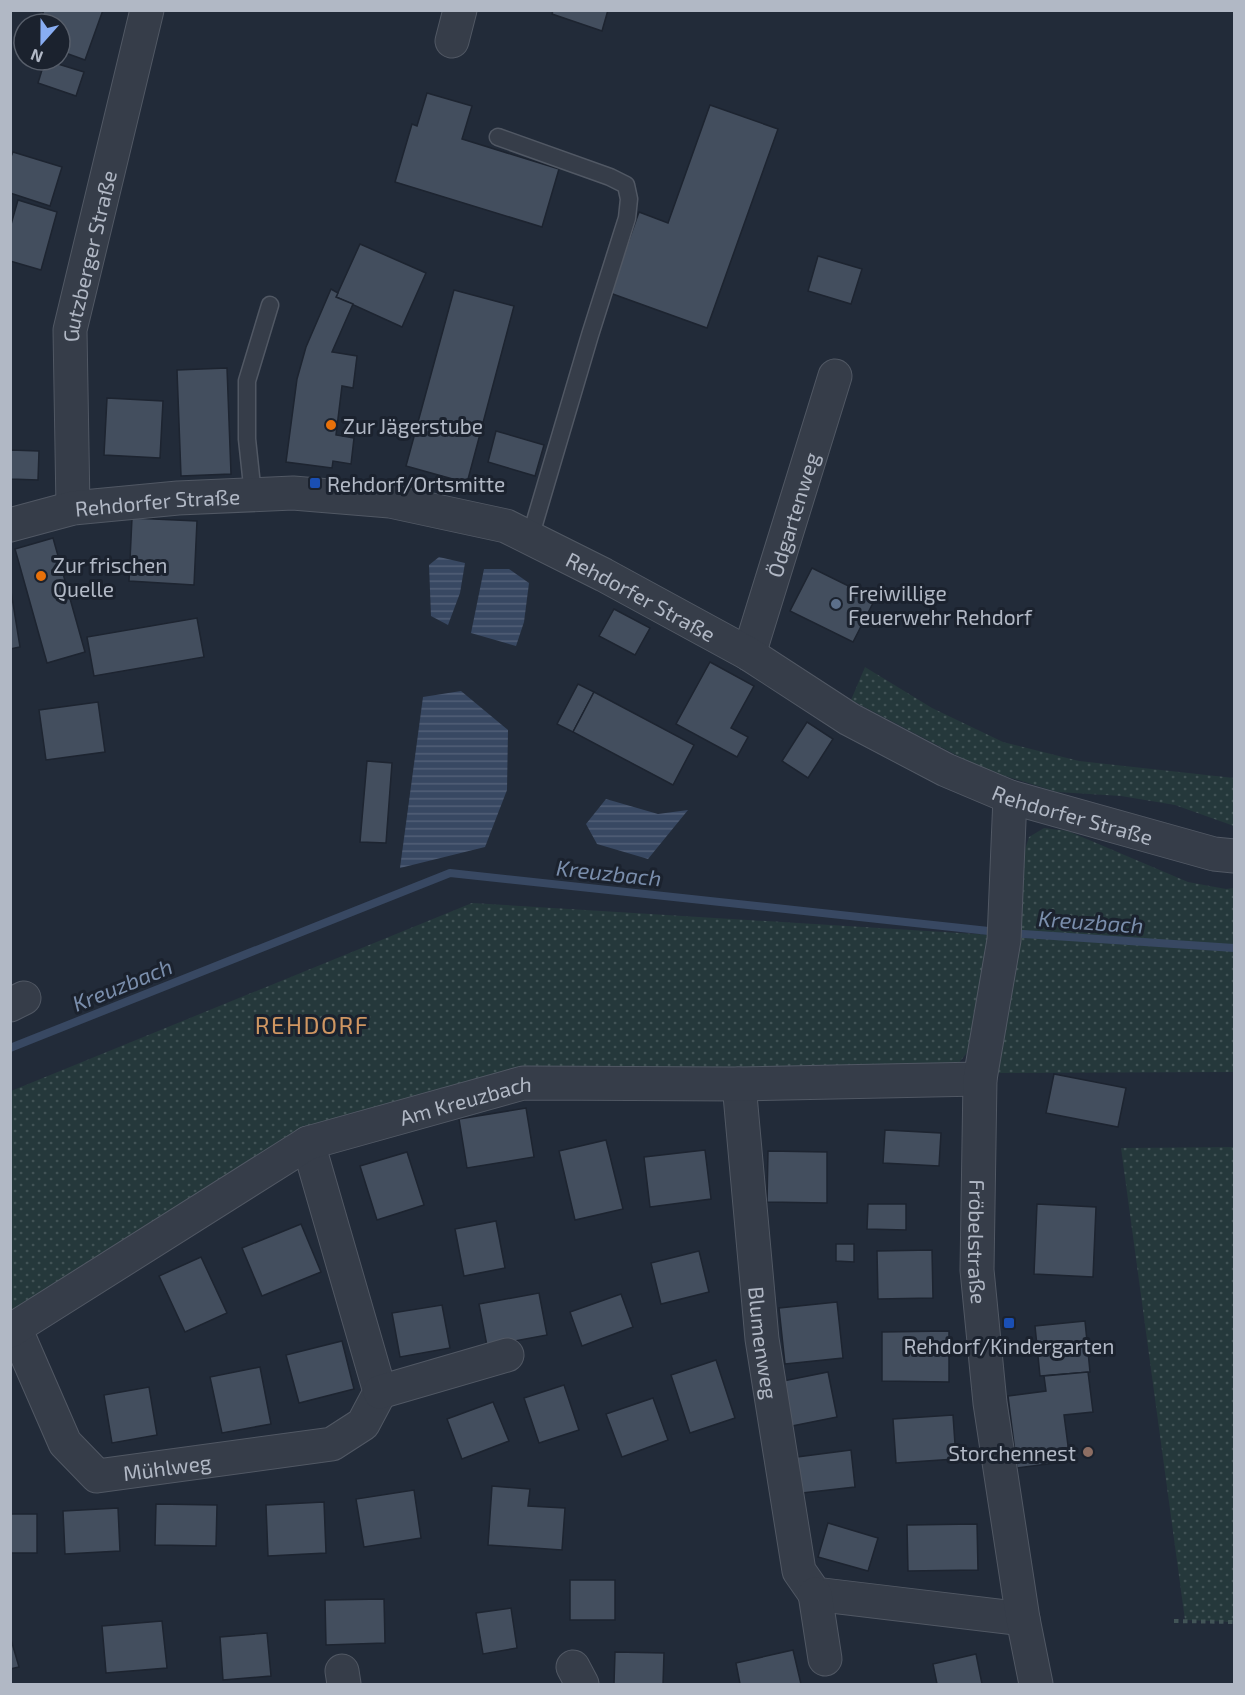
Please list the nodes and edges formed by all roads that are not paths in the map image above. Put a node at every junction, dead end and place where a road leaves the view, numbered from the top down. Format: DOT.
graph roads {
  1 [pos="147,10"];
  2 [pos="498,137"];
  3 [pos="270,305"];
  4 [pos="835,376"];
  5 [pos="253,495"];
  6 [pos="73,508"];
  7 [pos="10,525"];
  8 [pos="530,538"];
  9 [pos="749,654"];
  10 [pos="1010,797"];
  11 [pos="1234,856"];
  12 [pos="980,1079"];
  13 [pos="739,1084"];
  14 [pos="308,1143"];
  15 [pos="13,1329"];
  16 [pos="507,1355"];
  17 [pos="380,1392"];
  18 [pos="814,1594"];
  19 [pos="1023,1619"];
  20 [pos="825,1659"];
  21 [pos="1036,1684"];
  1 -- 6 [label="street, Gutzberger Straße"];
  2 -- 8 [label="lane"];
  3 -- 5 [label="lane"];
  4 -- 9 [label="street, Ödgartenweg"];
  5 -- 6 [label="street, Rehdorfer Straße"];
  5 -- 8 [label="street, Rehdorfer Straße"];
  6 -- 7 [label="street, Rehdorfer Straße"];
  8 -- 9 [label="street, Rehdorfer Straße"];
  9 -- 10 [label="street, Rehdorfer Straße"];
  10 -- 11 [label="street, Rehdorfer Straße"];
  10 -- 12 [label="street, Fröbelstraße"];
  12 -- 13 [label="street, Am Kreuzbach"];
  12 -- 19 [label="street, Fröbelstraße"];
  13 -- 14 [label="street, Am Kreuzbach"];
  13 -- 18 [label="street, Blumenweg"];
  14 -- 15 [label="street, Am Kreuzbach"];
  14 -- 17 [label="street"];
  15 -- 17 [label="street, Mühlweg"];
  16 -- 17 [label="street"];
  18 -- 19 [label="street"];
  18 -- 20 [label="street, Blumenweg"];
  19 -- 21 [label="street, Fröbelstraße"];
}
